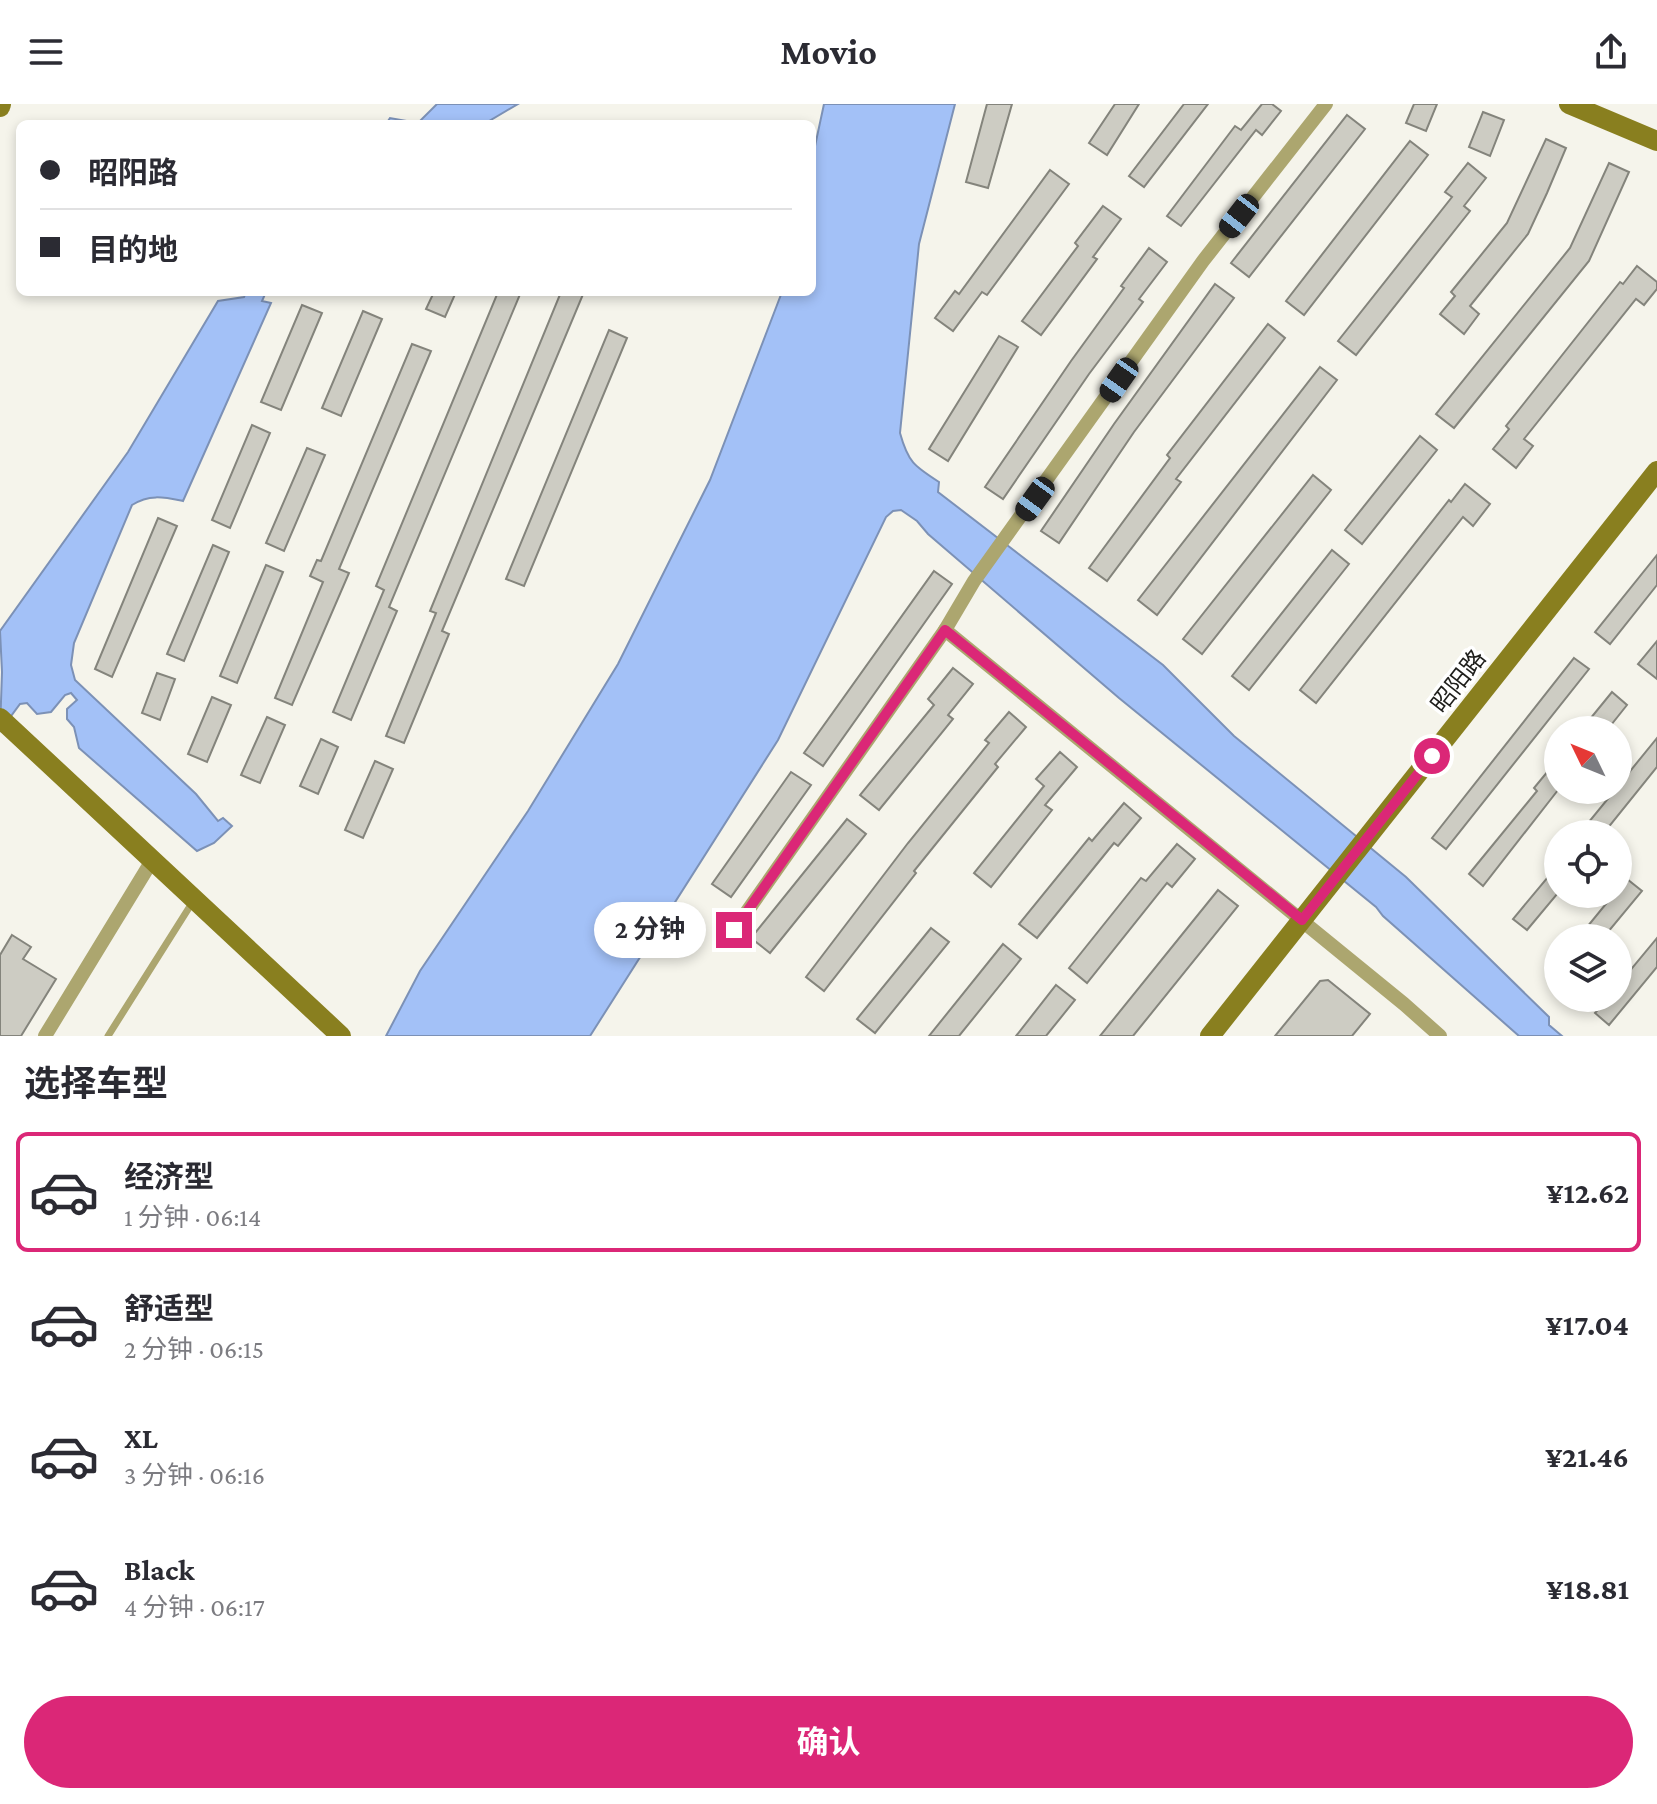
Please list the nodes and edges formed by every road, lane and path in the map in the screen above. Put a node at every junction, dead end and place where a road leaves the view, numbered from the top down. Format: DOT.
graph roads {
  1 [pos="1326,104"];
  2 [pos="1569,104"];
  3 [pos="1657,141"];
  4 [pos="1657,471"];
  5 [pos="945,630"];
  6 [pos="0,718"];
  7 [pos="153,859"];
  8 [pos="195,899"];
  9 [pos="1302,920"];
  10 [pos="734,930"];
  11 [pos="45,1036"];
  12 [pos="108,1036"];
  13 [pos="341,1036"];
  14 [pos="1210,1036"];
  15 [pos="1440,1036"];
  1 -- 5 [label="street"];
  2 -- 3 [label="main road"];
  4 -- 9 [label="main road, 昭阳路"];
  5 -- 9 [label="street"];
  5 -- 10 [label="street"];
  6 -- 7 [label="main road"];
  7 -- 8 [label="main road"];
  7 -- 11 [label="street"];
  8 -- 12 [label="lane"];
  8 -- 13 [label="main road"];
  9 -- 14 [label="main road, 昭阳路"];
  9 -- 15 [label="street"];
}
